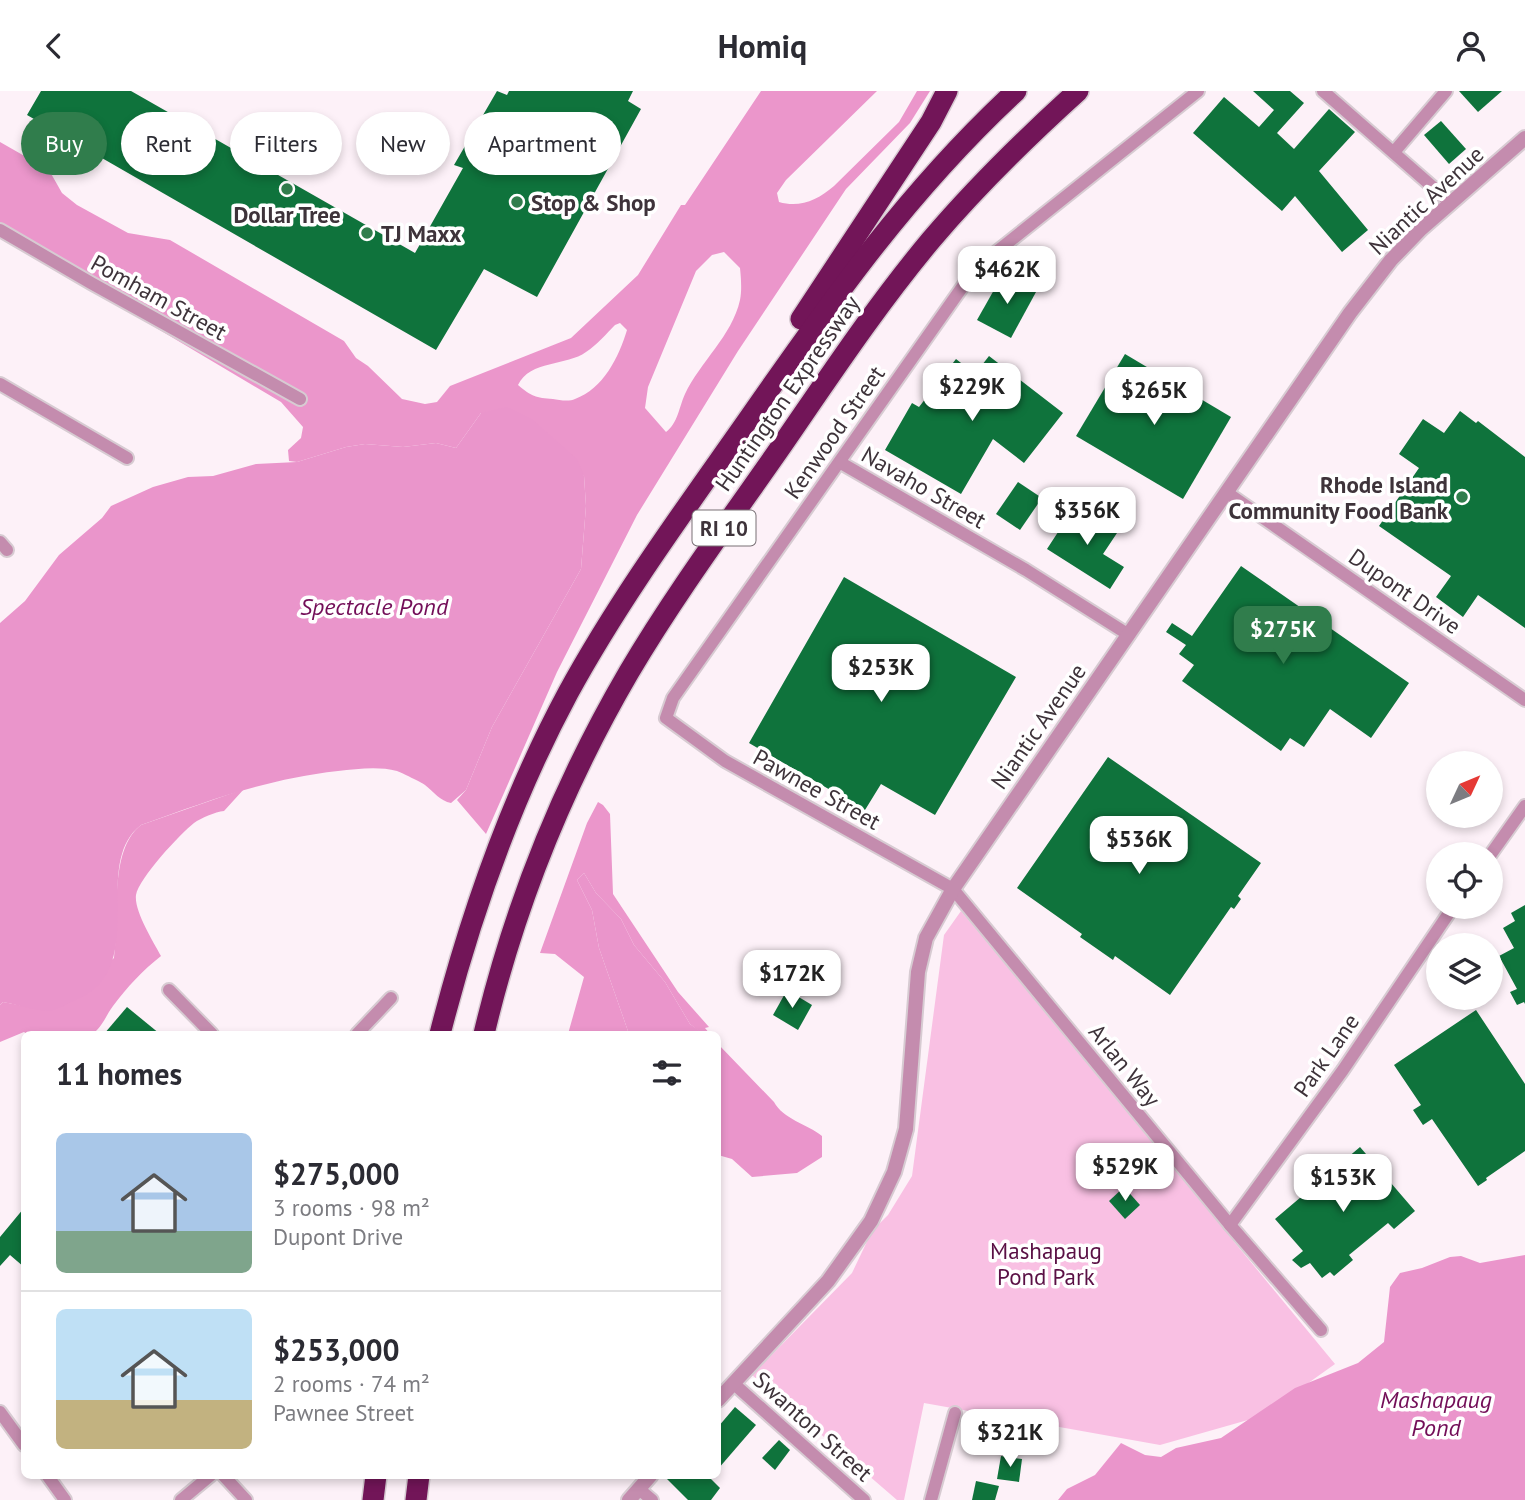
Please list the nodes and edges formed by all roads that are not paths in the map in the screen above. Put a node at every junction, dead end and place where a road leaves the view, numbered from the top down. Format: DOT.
graph roads {
  1 [pos="947,91"];
  2 [pos="1016,91"];
  3 [pos="1078,91"];
  4 [pos="1198,91"];
  5 [pos="1323,91"];
  6 [pos="1446,91"];
  7 [pos="1525,138"];
  8 [pos="1394,152"];
  9 [pos="1451,203"];
  10 [pos="0,230"];
  11 [pos="0,384"];
  12 [pos="300,399"];
  13 [pos="728,448"];
  14 [pos="127,458"];
  15 [pos="841,463"];
  16 [pos="1226,492"];
  17 [pos="1129,635"];
  18 [pos="1525,700"];
  19 [pos="666,718"];
  20 [pos="1525,806"];
  21 [pos="1500,842"];
  22 [pos="953,889"];
  23 [pos="1445,919"];
  24 [pos="169,990"];
  25 [pos="391,999"];
  26 [pos="209,1031"];
  27 [pos="361,1031"];
  28 [pos="441,1031"];
  29 [pos="485,1031"];
  30 [pos="1230,1225"];
  31 [pos="1321,1331"];
  32 [pos="733,1383"];
  33 [pos="721,1397"];
  34 [pos="0,1412"];
  35 [pos="955,1413"];
  36 [pos="21,1441"];
  37 [pos="50,1479"];
  38 [pos="206,1479"];
  39 [pos="227,1479"];
  40 [pos="376,1479"];
  41 [pos="419,1479"];
  42 [pos="647,1479"];
  43 [pos="634,1494"];
  44 [pos="65,1500"];
  45 [pos="181,1500"];
  46 [pos="246,1500"];
  47 [pos="373,1500"];
  48 [pos="416,1500"];
  49 [pos="652,1500"];
  50 [pos="864,1500"];
  51 [pos="931,1500"];
  1 -- 13 [label="highway"];
  2 -- 13 [label="highway, Huntington Expressway / RI 10"];
  3 -- 29 [label="highway, Huntington Expressway / RI 10"];
  4 -- 15 [label="street, Kenwood Street"];
  5 -- 8 [label="street"];
  6 -- 8 [label="street"];
  7 -- 9 [label="street, Niantic Avenue"];
  8 -- 9 [label="street"];
  9 -- 16 [label="street, Niantic Avenue"];
  10 -- 12 [label="street, Pomham Street"];
  11 -- 14 [label="street"];
  13 -- 28 [label="highway, Huntington Expressway / RI 10"];
  15 -- 17 [label="street, Navaho Street"];
  15 -- 19 [label="street, Kenwood Street"];
  16 -- 17 [label="street, Niantic Avenue"];
  16 -- 18 [label="street, Dupont Drive"];
  17 -- 22 [label="street, Niantic Avenue"];
  19 -- 22 [label="street, Pawnee Street"];
  20 -- 21 [label="street"];
  22 -- 30 [label="street, Arlan Way"];
  22 -- 32 [label="street, Niantic Avenue"];
  23 -- 30 [label="street, Park Lane"];
  24 -- 26 [label="street"];
  25 -- 27 [label="street"];
  30 -- 31 [label="street, Arlan Way"];
  32 -- 33 [label="street, Niantic Avenue"];
  32 -- 50 [label="street, Swanton Street"];
  34 -- 36 [label="street"];
  35 -- 51 [label="street"];
  37 -- 44 [label="street"];
  38 -- 45 [label="street"];
  39 -- 46 [label="street"];
  40 -- 47 [label="highway"];
  41 -- 48 [label="highway"];
  42 -- 43 [label="street"];
  43 -- 49 [label="street"];
}
